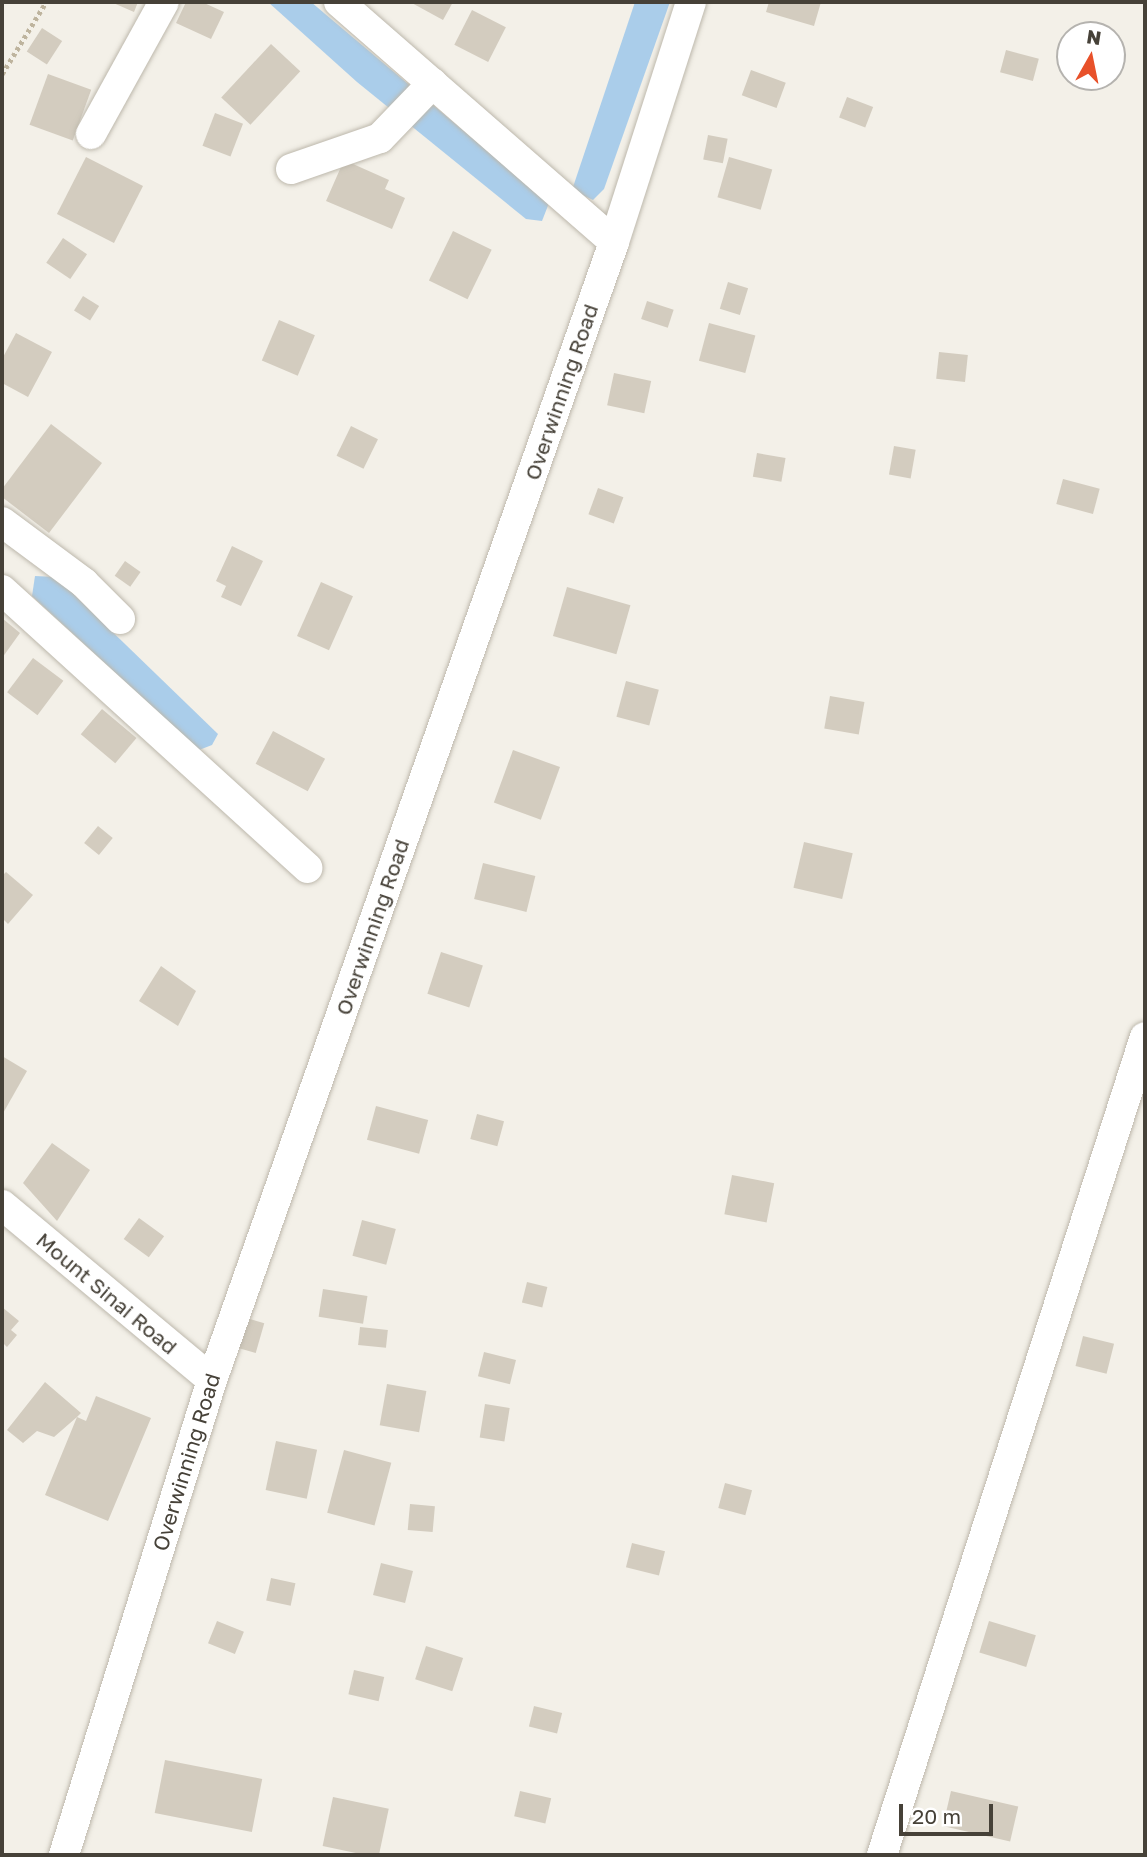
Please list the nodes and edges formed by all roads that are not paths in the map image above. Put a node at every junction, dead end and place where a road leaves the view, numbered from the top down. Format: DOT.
graph roads {
  1 [pos="164,2"];
  2 [pos="339,2"];
  3 [pos="691,2"];
  4 [pos="429,87"];
  5 [pos="91,134"];
  6 [pos="291,169"];
  7 [pos="614,242"];
  8 [pos="2,522"];
  9 [pos="2,590"];
  10 [pos="120,619"];
  11 [pos="307,867"];
  12 [pos="1145,1037"];
  13 [pos="2,1205"];
  14 [pos="212,1380"];
  15 [pos="64,1855"];
  16 [pos="882,1855"];
  1 -- 5 [label="street"];
  2 -- 4 [label="street"];
  3 -- 7 [label="street, Overwinning Road"];
  4 -- 6 [label="street"];
  4 -- 7 [label="street"];
  7 -- 14 [label="street, Overwinning Road"];
  8 -- 10 [label="street"];
  9 -- 11 [label="street"];
  12 -- 16 [label="street"];
  13 -- 14 [label="street, Mount Sinai Road"];
  14 -- 15 [label="street, Overwinning Road"];
}
